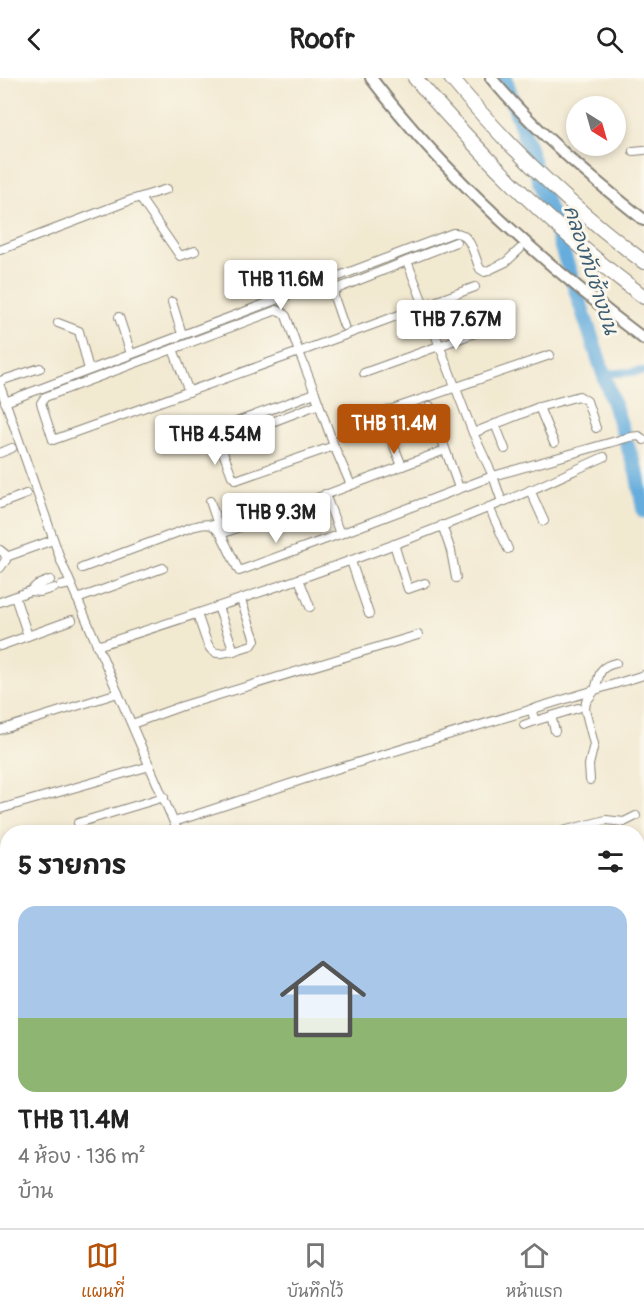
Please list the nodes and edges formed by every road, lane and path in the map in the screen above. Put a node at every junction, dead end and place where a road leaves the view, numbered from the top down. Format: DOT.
graph roads {
  1 [pos="371,78"];
  2 [pos="415,78"];
  3 [pos="450,78"];
  4 [pos="491,78"];
  5 [pos="644,150"];
  6 [pos="633,152"];
  7 [pos="167,189"];
  8 [pos="140,198"];
  9 [pos="644,220"];
  10 [pos="456,242"];
  11 [pos="520,249"];
  12 [pos="0,250"];
  13 [pos="195,251"];
  14 [pos="407,261"];
  15 [pos="644,262"];
  16 [pos="475,287"];
  17 [pos="644,297"];
  18 [pos="172,302"];
  19 [pos="424,306"];
  20 [pos="119,317"];
  21 [pos="58,323"];
  22 [pos="344,326"];
  23 [pos="486,329"];
  24 [pos="182,334"];
  25 [pos="644,339"];
  26 [pos="440,346"];
  27 [pos="173,349"];
  28 [pos="299,351"];
  29 [pos="131,354"];
  30 [pos="550,354"];
  31 [pos="40,368"];
  32 [pos="89,370"];
  33 [pos="364,373"];
  34 [pos="0,381"];
  35 [pos="0,386"];
  36 [pos="455,388"];
  37 [pos="189,392"];
  38 [pos="315,393"];
  39 [pos="5,402"];
  40 [pos="319,404"];
  41 [pos="430,406"];
  42 [pos="539,407"];
  43 [pos="381,413"];
  44 [pos="385,424"];
  45 [pos="495,424"];
  46 [pos="596,428"];
  47 [pos="212,431"];
  48 [pos="473,433"];
  49 [pos="644,440"];
  50 [pos="554,443"];
  51 [pos="334,446"];
  52 [pos="12,448"];
  53 [pos="505,449"];
  54 [pos="445,450"];
  55 [pos="0,453"];
  56 [pos="604,457"];
  57 [pos="402,466"];
  58 [pos="493,476"];
  59 [pos="351,485"];
  60 [pos="459,488"];
  61 [pos="530,490"];
  62 [pos="26,494"];
  63 [pos="325,494"];
  64 [pos="210,501"];
  65 [pos="502,502"];
  66 [pos="0,504"];
  67 [pos="489,507"];
  68 [pos="544,521"];
  69 [pos="442,525"];
  70 [pos="221,534"];
  71 [pos="340,534"];
  72 [pos="53,540"];
  73 [pos="394,544"];
  74 [pos="508,549"];
  75 [pos="0,550"];
  76 [pos="6,557"];
  77 [pos="351,561"];
  78 [pos="0,568"];
  79 [pos="82,568"];
  80 [pos="163,568"];
  81 [pos="58,577"];
  82 [pos="456,578"];
  83 [pos="299,579"];
  84 [pos="425,583"];
  85 [pos="70,584"];
  86 [pos="30,591"];
  87 [pos="15,597"];
  88 [pos="77,599"];
  89 [pos="241,600"];
  90 [pos="0,602"];
  91 [pos="218,607"];
  92 [pos="309,607"];
  93 [pos="197,614"];
  94 [pos="369,614"];
  95 [pos="72,620"];
  96 [pos="418,635"];
  97 [pos="28,636"];
  98 [pos="0,646"];
  99 [pos="97,646"];
  100 [pos="234,651"];
  101 [pos="616,663"];
  102 [pos="644,675"];
  103 [pos="595,690"];
  104 [pos="118,693"];
  105 [pos="578,708"];
  106 [pos="531,709"];
  107 [pos="551,716"];
  108 [pos="536,722"];
  109 [pos="132,724"];
  110 [pos="524,725"];
  111 [pos="0,730"];
  112 [pos="555,731"];
  113 [pos="150,766"];
  114 [pos="590,780"];
  115 [pos="164,797"];
  116 [pos="0,809"];
  117 [pos="636,816"];
  118 [pos="174,822"];
  119 [pos="78,823"];
  120 [pos="175,825"];
  121 [pos="586,825"];
  1 -- 25 [label="main road"];
  2 -- 17 [label="highway"];
  3 -- 15 [label="highway"];
  4 -- 9 [label="main road"];
  5 -- 6 [label="street"];
  7 -- 8 [label="street"];
  8 -- 12 [label="street"];
  8 -- 13 [label="street"];
  10 -- 14 [label="street"];
  11 -- 24 [label="street"];
  14 -- 19 [label="street"];
  14 -- 22 [label="street"];
  16 -- 19 [label="street"];
  18 -- 24 [label="street"];
  19 -- 26 [label="street"];
  19 -- 28 [label="street"];
  20 -- 29 [label="street"];
  21 -- 32 [label="street"];
  23 -- 26 [label="street"];
  24 -- 29 [label="street"];
  26 -- 33 [label="street"];
  26 -- 36 [label="street"];
  27 -- 28 [label="street"];
  27 -- 37 [label="street"];
  27 -- 37 [label="street"];
  28 -- 37 [label="street"];
  28 -- 38 [label="street"];
  29 -- 32 [label="street"];
  30 -- 36 [label="street"];
  31 -- 34 [label="street"];
  32 -- 39 [label="street"];
  35 -- 39 [label="street"];
  36 -- 43 [label="street"];
  36 -- 48 [label="street"];
  38 -- 40 [label="street"];
  38 -- 47 [label="street"];
  39 -- 72 [label="street"];
  40 -- 51 [label="street"];
  40 -- 51 [label="street"];
  41 -- 54 [label="street"];
  42 -- 45 [label="street"];
  42 -- 46 [label="street"];
  42 -- 50 [label="street"];
  44 -- 57 [label="street"];
  45 -- 48 [label="street"];
  45 -- 53 [label="street"];
  48 -- 58 [label="street"];
  49 -- 58 [label="street"];
  51 -- 59 [label="street"];
  52 -- 55 [label="street"];
  54 -- 57 [label="street"];
  54 -- 60 [label="street"];
  56 -- 61 [label="street"];
  57 -- 59 [label="street"];
  58 -- 60 [label="street"];
  58 -- 65 [label="street"];
  59 -- 63 [label="street"];
  60 -- 71 [label="street"];
  61 -- 65 [label="street"];
  61 -- 68 [label="street"];
  62 -- 66 [label="street"];
  63 -- 70 [label="street"];
  63 -- 71 [label="street"];
  64 -- 70 [label="street"];
  65 -- 67 [label="street"];
  67 -- 69 [label="street"];
  67 -- 74 [label="street"];
  69 -- 73 [label="street"];
  69 -- 82 [label="street"];
  70 -- 71 [label="street"];
  70 -- 79 [label="street"];
  72 -- 76 [label="street"];
  72 -- 81 [label="street"];
  73 -- 77 [label="street"];
  73 -- 84 [label="street"];
  75 -- 76 [label="street"];
  76 -- 78 [label="street"];
  77 -- 83 [label="street"];
  77 -- 94 [label="street"];
  80 -- 88 [label="street"];
  81 -- 85 [label="street"];
  81 -- 86 [label="street"];
  83 -- 89 [label="street"];
  83 -- 92 [label="street"];
  85 -- 86 [label="street"];
  85 -- 88 [label="street"];
  86 -- 87 [label="street"];
  87 -- 90 [label="street"];
  87 -- 97 [label="street"];
  88 -- 99 [label="street"];
  89 -- 91 [label="street"];
  89 -- 100 [label="street"];
  91 -- 93 [label="street"];
  91 -- 100 [label="street"];
  93 -- 99 [label="street"];
  93 -- 100 [label="street"];
  95 -- 97 [label="street"];
  96 -- 109 [label="street"];
  97 -- 98 [label="street"];
  99 -- 104 [label="street"];
  101 -- 103 [label="street"];
  102 -- 103 [label="street"];
  103 -- 106 [label="street"];
  103 -- 114 [label="street"];
  104 -- 109 [label="street"];
  104 -- 111 [label="street"];
  105 -- 107 [label="street"];
  106 -- 108 [label="street"];
  106 -- 118 [label="street"];
  107 -- 108 [label="street"];
  107 -- 112 [label="street"];
  108 -- 110 [label="street"];
  109 -- 113 [label="street"];
  113 -- 115 [label="street"];
  113 -- 116 [label="street"];
  115 -- 118 [label="street"];
  115 -- 119 [label="street"];
  117 -- 121 [label="street"];
  118 -- 120 [label="street"];
}
